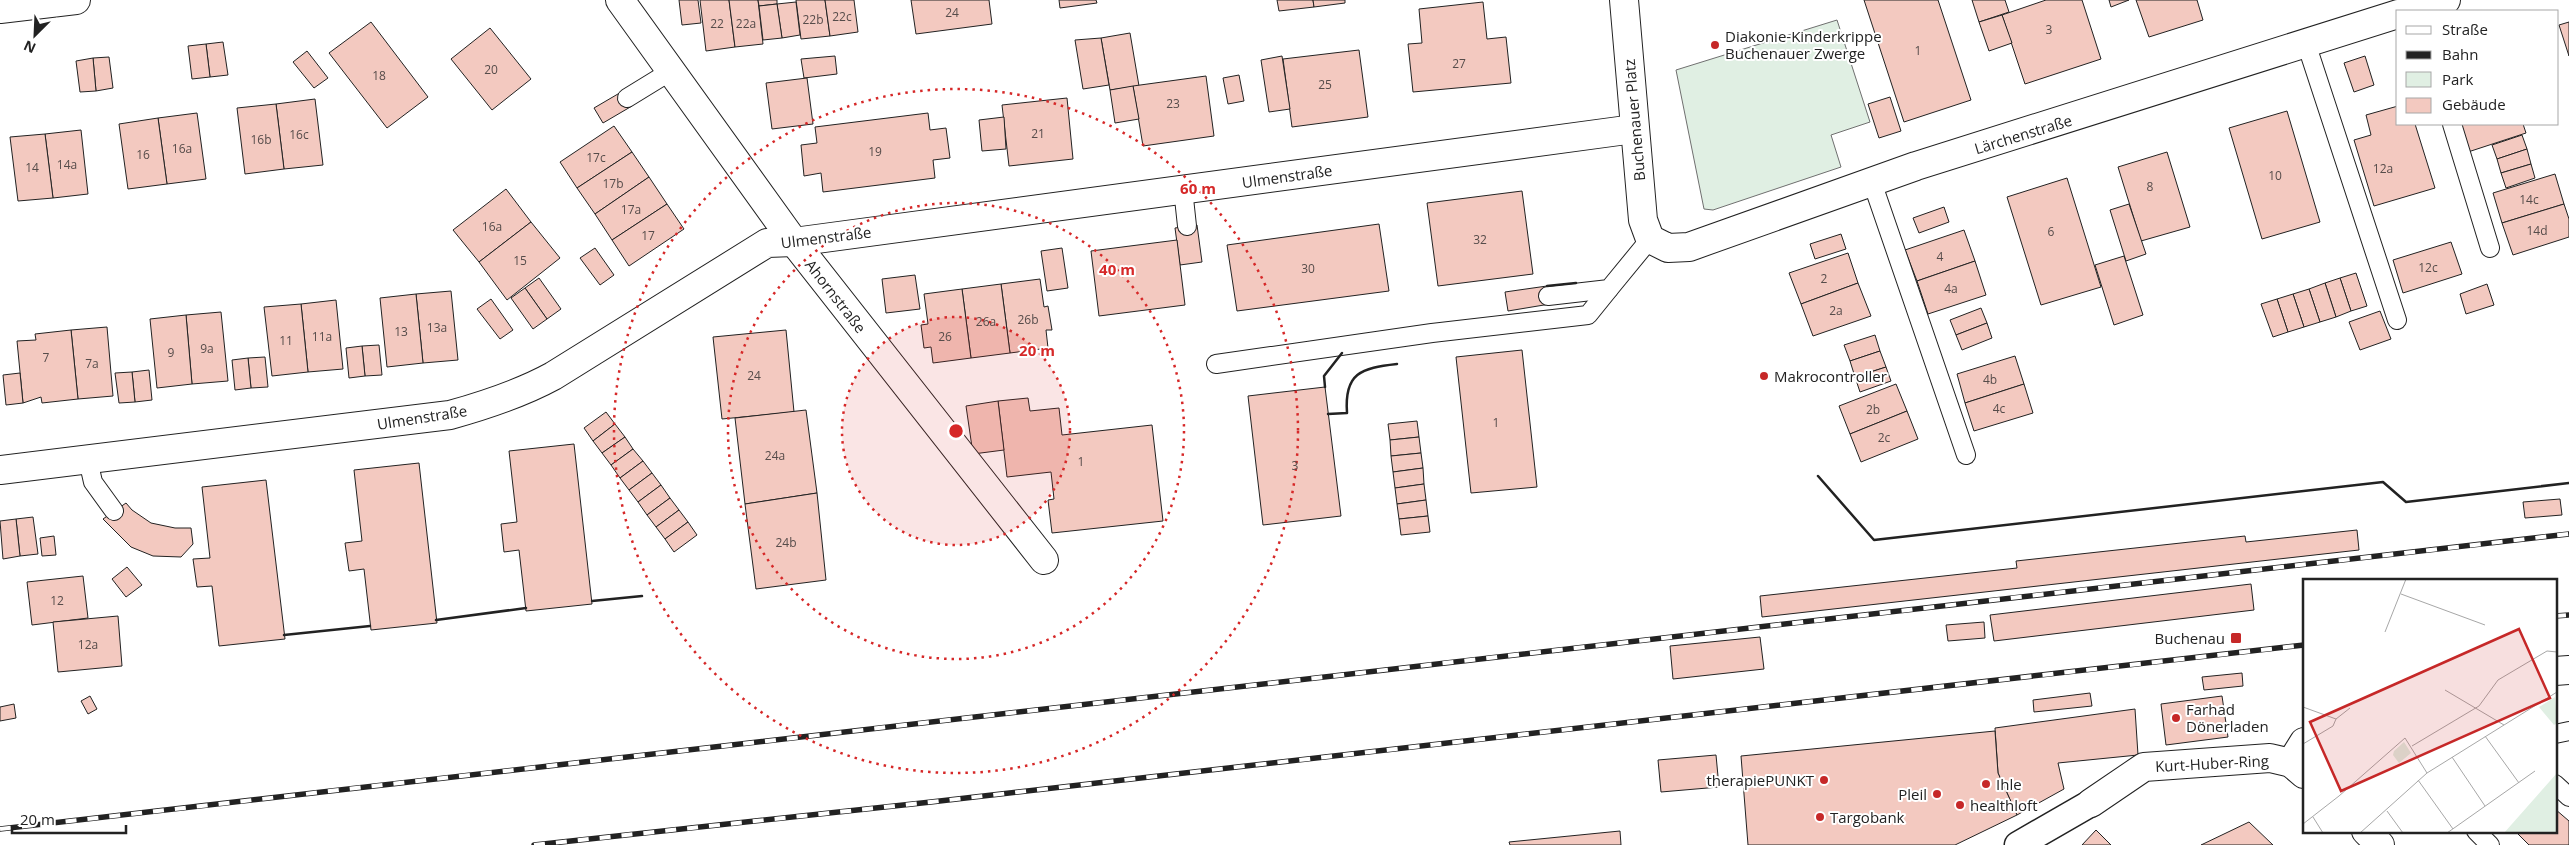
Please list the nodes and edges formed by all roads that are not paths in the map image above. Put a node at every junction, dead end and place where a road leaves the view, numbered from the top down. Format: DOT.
graph roads {
  1 [pos="76,0"];
  2 [pos="620,0"];
  3 [pos="1624,0"];
  4 [pos="2446,0"];
  5 [pos="0,9"];
  6 [pos="2413,10"];
  7 [pos="2396,15"];
  8 [pos="2306,43"];
  9 [pos="671,71"];
  10 [pos="627,98"];
  11 [pos="2452,125"];
  12 [pos="1634,129"];
  13 [pos="1872,182"];
  14 [pos="1183,190"];
  15 [pos="1187,226"];
  16 [pos="1650,239"];
  17 [pos="794,242"];
  18 [pos="2490,248"];
  19 [pos="1609,289"];
  20 [pos="1548,296"];
  21 [pos="2397,320"];
  22 [pos="1216,364"];
  23 [pos="1966,455"];
  24 [pos="88,460"];
  25 [pos="0,470"];
  26 [pos="114,511"];
  27 [pos="1044,560"];
  28 [pos="2569,670"];
  29 [pos="2556,671"];
  30 [pos="2569,731"];
  31 [pos="2556,734"];
  32 [pos="2300,759"];
  33 [pos="2556,785"];
  34 [pos="2569,797"];
  35 [pos="2091,803"];
  36 [pos="2477,832"];
  37 [pos="2018,845"];
  38 [pos="2490,845"];
  1 -- 5 [label="street"];
  2 -- 9 [label="street, Ahornstraße"];
  3 -- 12 [label="street, Buchenauer Platz"];
  4 -- 6 [label="street, Lärchenstraße"];
  7 -- 8 [label="street, Lärchenstraße"];
  8 -- 13 [label="street, Lärchenstraße"];
  8 -- 21 [label="lane"];
  9 -- 10 [label="lane"];
  9 -- 17 [label="street, Ahornstraße"];
  11 -- 18 [label="lane"];
  12 -- 14 [label="street, Ulmenstraße"];
  12 -- 16 [label="street, Buchenauer Platz"];
  13 -- 16 [label="street, Lärchenstraße"];
  13 -- 23 [label="lane"];
  14 -- 15 [label="lane"];
  14 -- 17 [label="street, Ulmenstraße"];
  16 -- 19 [label="lane"];
  17 -- 24 [label="street, Ulmenstraße"];
  17 -- 27 [label="street, Ahornstraße"];
  19 -- 20 [label="lane"];
  19 -- 22 [label="lane"];
  24 -- 25 [label="street, Ulmenstraße"];
  24 -- 26 [label="lane"];
  28 -- 29 [label="street"];
  30 -- 31 [label="lane"];
  32 -- 35 [label="street, Kurt-Huber-Ring"];
  33 -- 34 [label="lane"];
  35 -- 37 [label="street, Kurt-Huber-Ring"];
  36 -- 38 [label="lane"];
}
